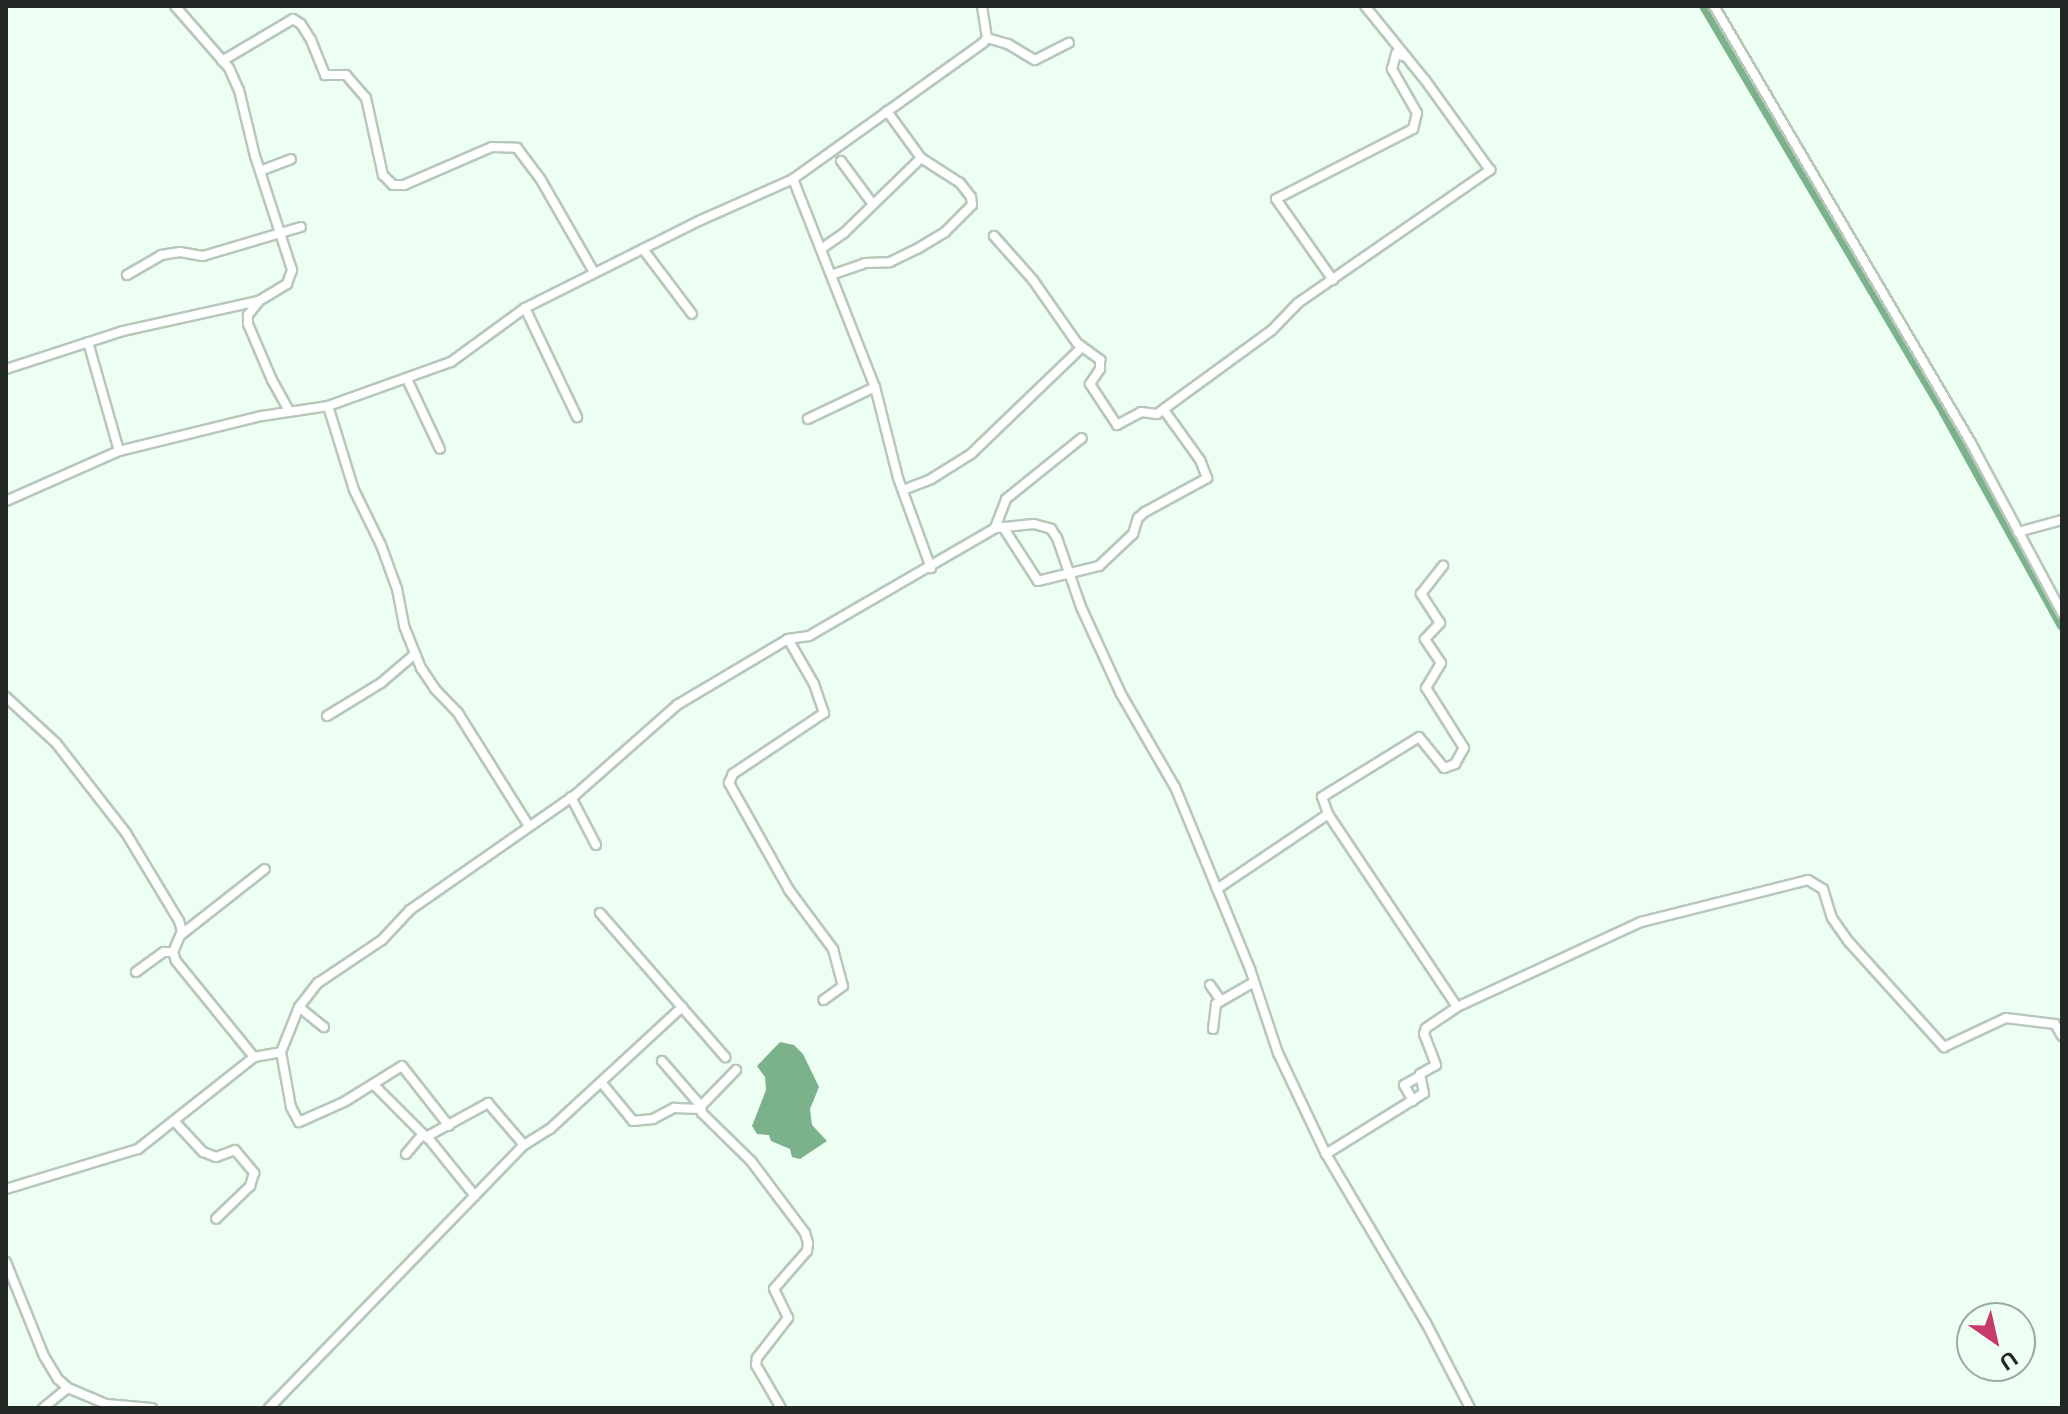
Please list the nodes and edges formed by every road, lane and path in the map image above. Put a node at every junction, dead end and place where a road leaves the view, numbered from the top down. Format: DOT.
graph roads {
  1 [pos="175,6"];
  2 [pos="982,6"];
  3 [pos="1365,6"];
  4 [pos="1714,6"];
  5 [pos="987,38"];
  6 [pos="1069,43"];
  7 [pos="1406,57"];
  8 [pos="222,61"];
  9 [pos="887,111"];
  10 [pos="836,155"];
  11 [pos="921,158"];
  12 [pos="291,159"];
  13 [pos="260,171"];
  14 [pos="793,179"];
  15 [pos="872,203"];
  16 [pos="301,227"];
  17 [pos="279,232"];
  18 [pos="994,236"];
  19 [pos="643,249"];
  20 [pos="821,249"];
  21 [pos="594,272"];
  22 [pos="127,275"];
  23 [pos="831,275"];
  24 [pos="1333,280"];
  25 [pos="259,301"];
  26 [pos="525,308"];
  27 [pos="692,314"];
  28 [pos="88,342"];
  29 [pos="1082,347"];
  30 [pos="6,369"];
  31 [pos="407,379"];
  32 [pos="875,387"];
  33 [pos="328,406"];
  34 [pos="1164,410"];
  35 [pos="289,411"];
  36 [pos="577,417"];
  37 [pos="808,419"];
  38 [pos="1082,438"];
  39 [pos="440,449"];
  40 [pos="119,451"];
  41 [pos="903,490"];
  42 [pos="6,501"];
  43 [pos="2062,520"];
  44 [pos="999,527"];
  45 [pos="2018,532"];
  46 [pos="1443,566"];
  47 [pos="931,568"];
  48 [pos="1070,574"];
  49 [pos="2062,613"];
  50 [pos="788,639"];
  51 [pos="415,654"];
  52 [pos="6,697"];
  53 [pos="327,716"];
  54 [pos="571,797"];
  55 [pos="1328,814"];
  56 [pos="529,826"];
  57 [pos="596,845"];
  58 [pos="265,869"];
  59 [pos="1217,889"];
  60 [pos="600,913"];
  61 [pos="182,934"];
  62 [pos="173,952"];
  63 [pos="136,972"];
  64 [pos="1254,982"];
  65 [pos="1210,985"];
  66 [pos="824,1000"];
  67 [pos="1221,1001"];
  68 [pos="299,1007"];
  69 [pos="682,1007"];
  70 [pos="1457,1007"];
  71 [pos="324,1027"];
  72 [pos="1213,1029"];
  73 [pos="2062,1036"];
  74 [pos="281,1052"];
  75 [pos="254,1057"];
  76 [pos="725,1057"];
  77 [pos="662,1061"];
  78 [pos="736,1070"];
  79 [pos="1420,1076"];
  80 [pos="601,1082"];
  81 [pos="374,1085"];
  82 [pos="1413,1101"];
  83 [pos="700,1108"];
  84 [pos="175,1122"];
  85 [pos="449,1126"];
  86 [pos="426,1136"];
  87 [pos="524,1145"];
  88 [pos="406,1154"];
  89 [pos="1326,1154"];
  90 [pos="6,1189"];
  91 [pos="475,1196"];
  92 [pos="216,1219"];
  93 [pos="6,1262"];
  94 [pos="68,1388"];
  95 [pos="43,1408"];
  96 [pos="152,1408"];
  97 [pos="269,1408"];
  98 [pos="781,1408"];
  99 [pos="1470,1408"];
  1 -- 8 [label="street"];
  2 -- 5 [label="street"];
  3 -- 7 [label="street"];
  4 -- 45 [label="street"];
  5 -- 6 [label="street"];
  5 -- 9 [label="street"];
  7 -- 24 [label="street"];
  7 -- 24 [label="street"];
  8 -- 13 [label="street"];
  8 -- 21 [label="street"];
  9 -- 10 [label="street"];
  9 -- 11 [label="street"];
  10 -- 14 [label="street"];
  10 -- 15 [label="street"];
  11 -- 15 [label="street"];
  11 -- 23 [label="street"];
  12 -- 13 [label="street"];
  13 -- 17 [label="street"];
  14 -- 19 [label="street"];
  14 -- 20 [label="street"];
  15 -- 20 [label="street"];
  16 -- 17 [label="street"];
  17 -- 22 [label="street"];
  17 -- 25 [label="street"];
  18 -- 29 [label="street"];
  19 -- 21 [label="street"];
  19 -- 27 [label="street"];
  20 -- 23 [label="street"];
  21 -- 26 [label="street"];
  23 -- 32 [label="street"];
  24 -- 34 [label="street"];
  25 -- 28 [label="street"];
  25 -- 35 [label="street"];
  26 -- 31 [label="street"];
  26 -- 36 [label="street"];
  28 -- 30 [label="street"];
  28 -- 40 [label="street"];
  29 -- 34 [label="street"];
  29 -- 41 [label="street"];
  31 -- 33 [label="street"];
  31 -- 39 [label="street"];
  32 -- 37 [label="street"];
  32 -- 41 [label="street"];
  33 -- 35 [label="street"];
  33 -- 51 [label="street"];
  34 -- 48 [label="street"];
  35 -- 40 [label="street"];
  38 -- 44 [label="street"];
  40 -- 42 [label="street"];
  41 -- 47 [label="street"];
  43 -- 45 [label="street"];
  44 -- 47 [label="street"];
  44 -- 48 [label="street"];
  44 -- 48 [label="street"];
  45 -- 49 [label="street"];
  46 -- 55 [label="street"];
  47 -- 50 [label="street"];
  48 -- 59 [label="street"];
  50 -- 54 [label="street"];
  50 -- 66 [label="street"];
  51 -- 53 [label="street"];
  51 -- 56 [label="street"];
  52 -- 61 [label="street"];
  54 -- 56 [label="street"];
  54 -- 57 [label="street"];
  55 -- 59 [label="street"];
  55 -- 70 [label="street"];
  56 -- 68 [label="street"];
  58 -- 61 [label="street"];
  59 -- 64 [label="street"];
  60 -- 69 [label="street"];
  61 -- 62 [label="street"];
  62 -- 63 [label="street"];
  62 -- 75 [label="street"];
  64 -- 67 [label="street"];
  64 -- 89 [label="street"];
  65 -- 67 [label="street"];
  67 -- 72 [label="street"];
  68 -- 71 [label="street"];
  68 -- 74 [label="street"];
  69 -- 76 [label="street"];
  69 -- 80 [label="street"];
  70 -- 73 [label="street"];
  70 -- 79 [label="street"];
  74 -- 75 [label="street"];
  74 -- 81 [label="street"];
  75 -- 84 [label="street"];
  77 -- 83 [label="street"];
  78 -- 83 [label="street"];
  79 -- 82 [label="street"];
  79 -- 82 [label="street"];
  80 -- 83 [label="street"];
  80 -- 87 [label="street"];
  81 -- 85 [label="street"];
  81 -- 86 [label="street"];
  82 -- 89 [label="street"];
  83 -- 98 [label="street"];
  84 -- 90 [label="street"];
  84 -- 92 [label="street"];
  85 -- 86 [label="street"];
  85 -- 87 [label="street"];
  86 -- 88 [label="street"];
  86 -- 91 [label="street"];
  87 -- 91 [label="street"];
  89 -- 99 [label="street"];
  91 -- 97 [label="street"];
  93 -- 94 [label="street"];
  94 -- 95 [label="street"];
  94 -- 96 [label="street"];
}
